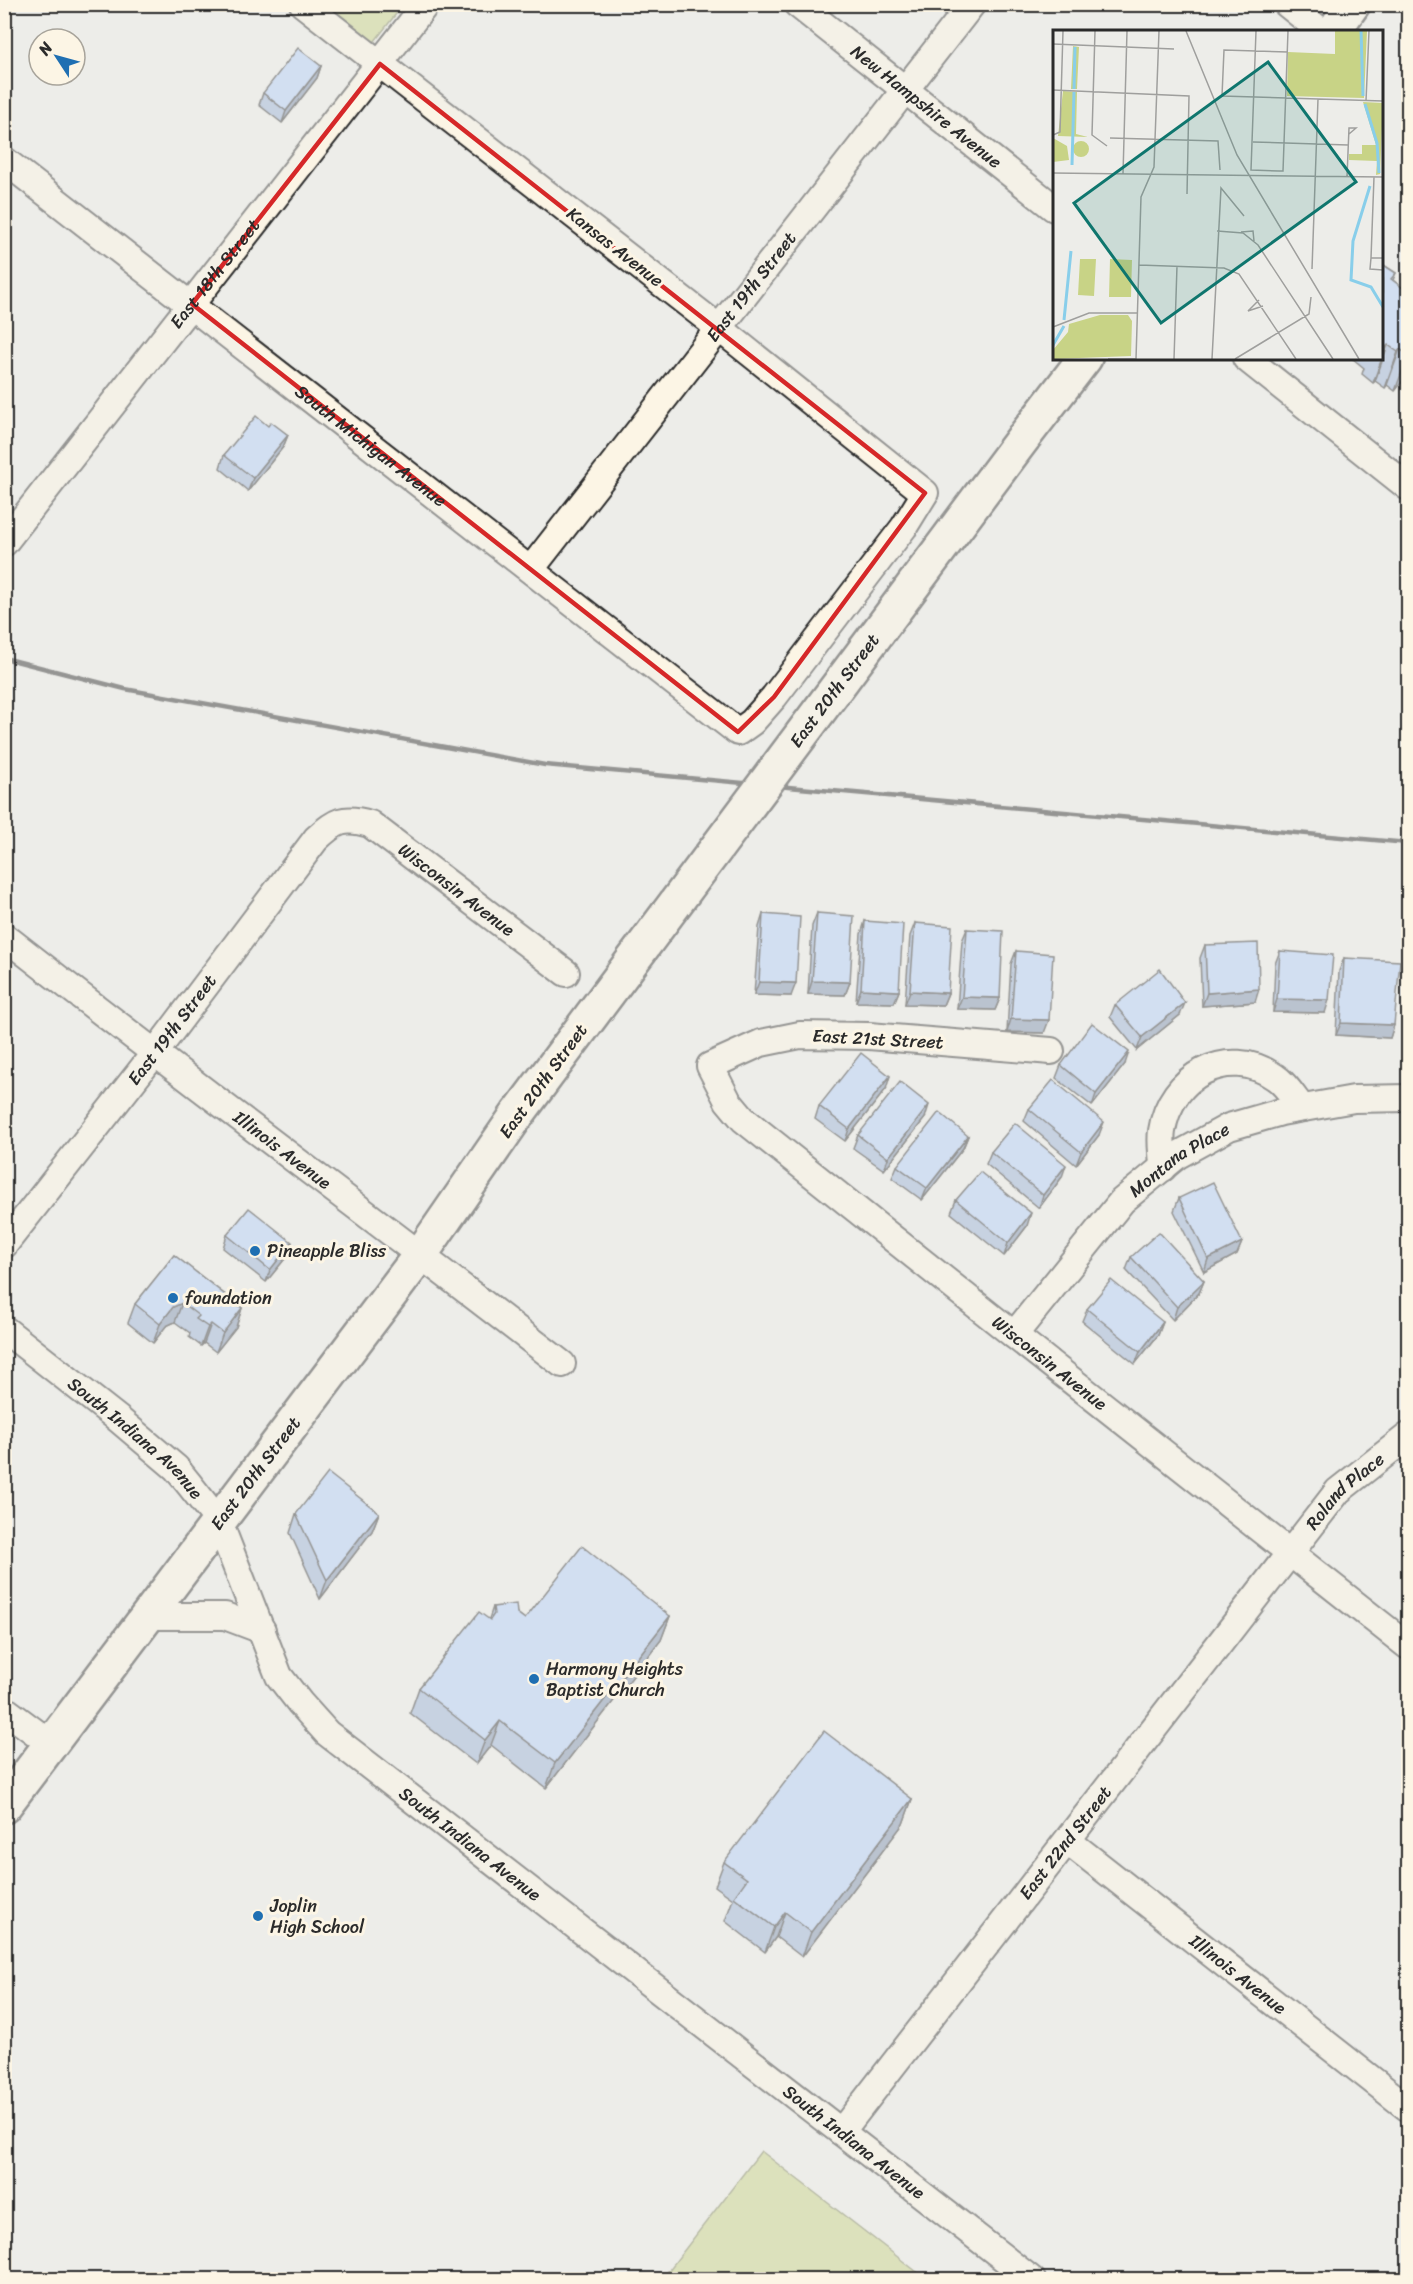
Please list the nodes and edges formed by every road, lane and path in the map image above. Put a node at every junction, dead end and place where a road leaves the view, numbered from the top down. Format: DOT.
graph roads {
  1 [pos="303,4"];
  2 [pos="426,4"];
  3 [pos="798,4"];
  4 [pos="972,4"];
  5 [pos="1287,4"];
  6 [pos="1353,4"];
  7 [pos="1320,30"];
  8 [pos="1334,30"];
  9 [pos="380,63"];
  10 [pos="905,90"];
  11 [pos="4,160"];
  12 [pos="1053,207"];
  13 [pos="192,304"];
  14 [pos="719,328"];
  15 [pos="1083,360"];
  16 [pos="1249,360"];
  17 [pos="1408,487"];
  18 [pos="4,543"];
  19 [pos="531,569"];
  20 [pos="738,732"];
  21 [pos="342,820"];
  22 [pos="4,936"];
  23 [pos="566,973"];
  24 [pos="1051,1052"];
  25 [pos="154,1054"];
  26 [pos="710,1066"];
  27 [pos="1408,1098"];
  28 [pos="1302,1108"];
  29 [pos="1163,1168"];
  30 [pos="4,1245"];
  31 [pos="421,1254"];
  32 [pos="4,1329"];
  33 [pos="1014,1335"];
  34 [pos="562,1364"];
  35 [pos="1408,1436"];
  36 [pos="219,1522"];
  37 [pos="1290,1553"];
  38 [pos="148,1616"];
  39 [pos="262,1630"];
  40 [pos="1408,1646"];
  41 [pos="4,1709"];
  42 [pos="51,1744"];
  43 [pos="4,1806"];
  44 [pos="1068,1841"];
  45 [pos="1408,2108"];
  46 [pos="841,2132"];
  47 [pos="1032,2280"];
  1 -- 9 [label="street, Kansas Avenue"];
  2 -- 9 [label="street, East 18th Street"];
  3 -- 10 [label="street, New Hampshire Avenue"];
  4 -- 10 [label="street, East 19th Street"];
  5 -- 7 [label="street"];
  6 -- 8 [label="main road"];
  9 -- 13 [label="street, East 18th Street"];
  9 -- 14 [label="street, Kansas Avenue"];
  10 -- 12 [label="street, New Hampshire Avenue"];
  10 -- 14 [label="street, East 19th Street"];
  11 -- 13 [label="street, South Michigan Avenue"];
  13 -- 18 [label="street, East 18th Street"];
  13 -- 19 [label="street, South Michigan Avenue"];
  14 -- 19 [label="street, East 19th Street"];
  14 -- 20 [label="street, Kansas Avenue"];
  15 -- 31 [label="main road, East 20th Street, bridge"];
  16 -- 17 [label="street"];
  19 -- 20 [label="street, South Michigan Avenue"];
  21 -- 23 [label="street, Wisconsin Avenue"];
  21 -- 25 [label="street, East 19th Street"];
  22 -- 25 [label="street, Illinois Avenue"];
  24 -- 26 [label="street, East 21st Street"];
  25 -- 30 [label="street, East 19th Street"];
  25 -- 31 [label="street, Illinois Avenue"];
  26 -- 33 [label="street, Wisconsin Avenue"];
  27 -- 28 [label="street, Montana Place"];
  28 -- 29 [label="street, Montana Place"];
  28 -- 29 [label="street"];
  29 -- 33 [label="street, Montana Place"];
  31 -- 34 [label="street, Illinois Avenue"];
  31 -- 36 [label="main road, East 20th Street"];
  32 -- 36 [label="street, South Indiana Avenue"];
  33 -- 37 [label="street, Wisconsin Avenue"];
  35 -- 37 [label="street, Roland Place"];
  36 -- 38 [label="main road, East 20th Street"];
  36 -- 39 [label="street, South Indiana Avenue"];
  37 -- 40 [label="street, Wisconsin Avenue"];
  37 -- 44 [label="street, East 22nd Street"];
  38 -- 39 [label="street"];
  38 -- 42 [label="main road, East 20th Street"];
  39 -- 46 [label="street, South Indiana Avenue"];
  41 -- 42 [label="street"];
  42 -- 43 [label="main road, East 20th Street"];
  44 -- 45 [label="street, Illinois Avenue"];
  44 -- 46 [label="street, East 22nd Street"];
  46 -- 47 [label="street, South Indiana Avenue"];
}
